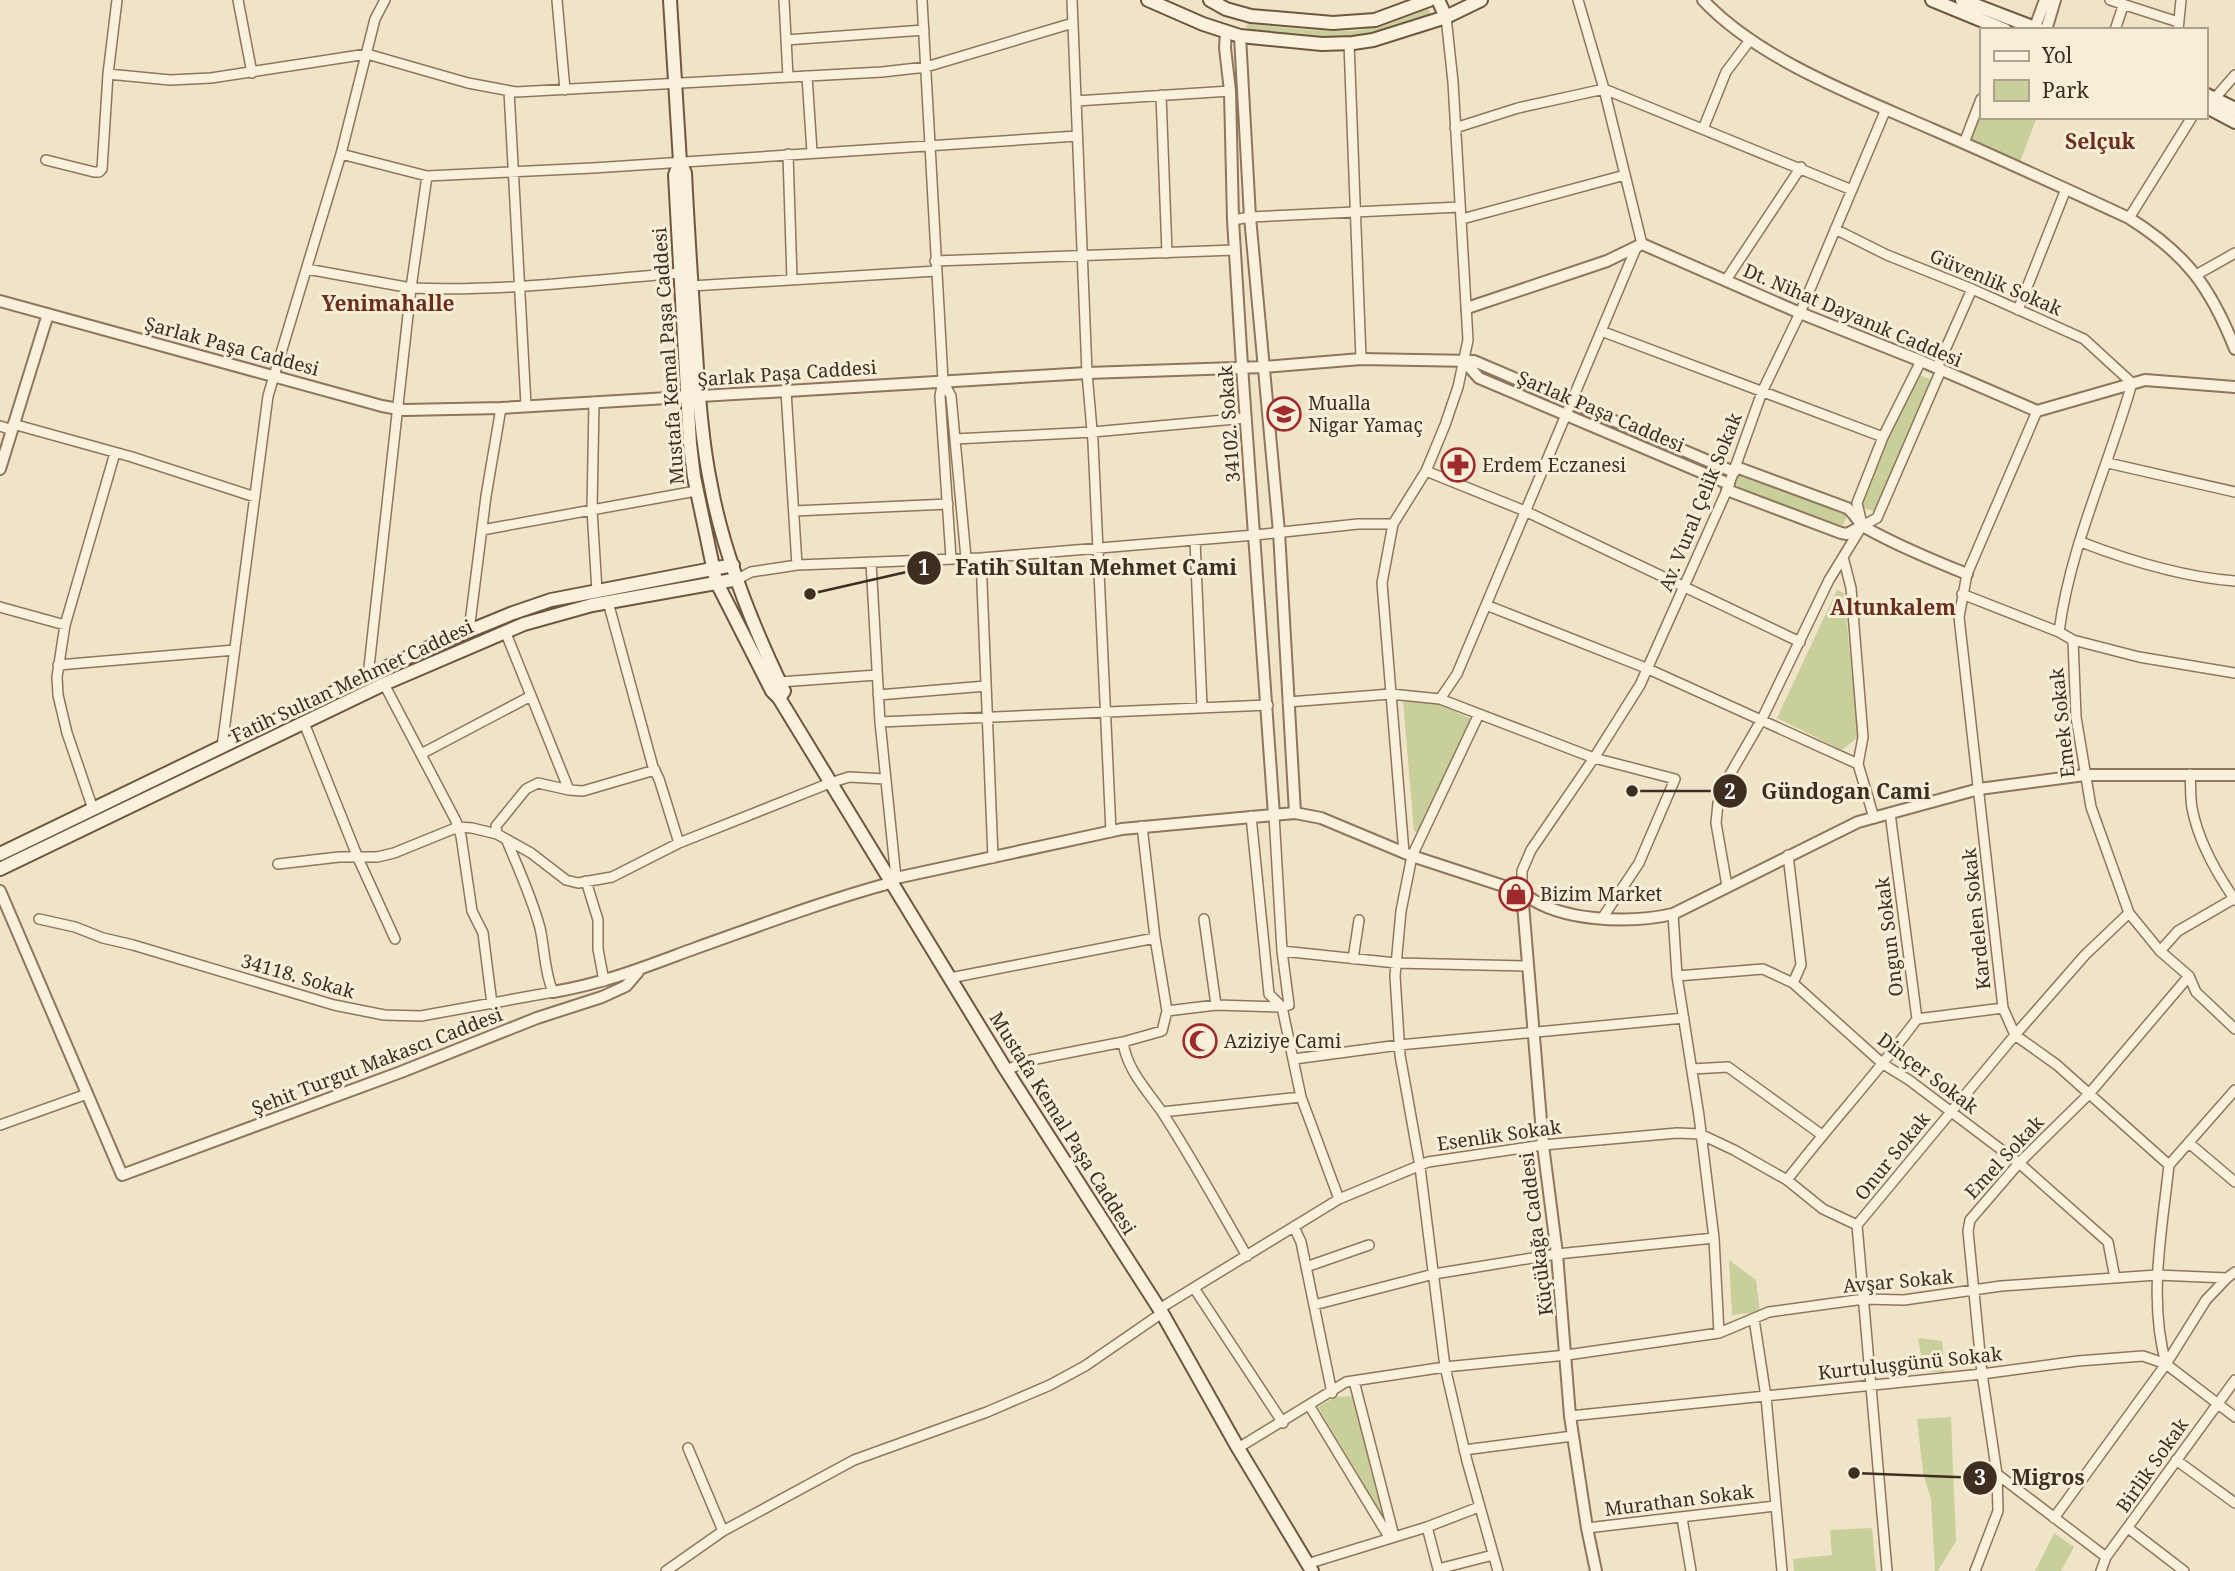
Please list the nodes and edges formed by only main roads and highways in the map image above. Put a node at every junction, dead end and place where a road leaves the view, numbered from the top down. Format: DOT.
graph roads {
  1 [pos="670,0"];
  2 [pos="1148,0"];
  3 [pos="1429,0"];
  4 [pos="1438,0"];
  5 [pos="1481,0"];
  6 [pos="1932,0"];
  7 [pos="1962,0"];
  8 [pos="1216,1"];
  9 [pos="1232,11"];
  10 [pos="1446,18"];
  11 [pos="2000,28"];
  12 [pos="2036,28"];
  13 [pos="1233,33"];
  14 [pos="2209,99"];
  15 [pos="2235,110"];
  16 [pos="2235,122"];
  17 [pos="680,162"];
  18 [pos="693,396"];
  19 [pos="733,565"];
  20 [pos="715,575"];
  21 [pos="738,579"];
  22 [pos="779,698"];
  23 [pos="0,854"];
  24 [pos="0,869"];
  25 [pos="1309,1567"];
  1 -- 17 [label="main road, Mustafa Kemal Paşa Caddesi"];
  2 -- 13 [label="main road"];
  3 -- 9 [label="main road"];
  4 -- 10 [label="main road"];
  5 -- 10 [label="main road"];
  6 -- 11 [label="main road"];
  7 -- 12 [label="main road"];
  8 -- 9 [label="main road"];
  9 -- 13 [label="main road"];
  10 -- 13 [label="main road"];
  14 -- 15 [label="main road"];
  14 -- 16 [label="main road"];
  17 -- 18 [label="main road, Mustafa Kemal Paşa Caddesi"];
  17 -- 18 [label="main road, Mustafa Kemal Paşa Caddesi"];
  18 -- 19 [label="main road, Mustafa Kemal Paşa Caddesi"];
  18 -- 20 [label="main road, Mustafa Kemal Paşa Caddesi"];
  19 -- 20 [label="main road, Fatih Sultan Mehmet Caddesi"];
  19 -- 21 [label="main road, Mustafa Kemal Paşa Caddesi"];
  20 -- 21 [label="main road, Fatih Sultan Mehmet Caddesi"];
  20 -- 22 [label="main road, Mustafa Kemal Paşa Caddesi"];
  20 -- 23 [label="main road, Fatih Sultan Mehmet Caddesi"];
  20 -- 24 [label="main road, Fatih Sultan Mehmet Caddesi"];
  21 -- 22 [label="main road, Mustafa Kemal Paşa Caddesi"];
  22 -- 25 [label="main road, Mustafa Kemal Paşa Caddesi"];
}
